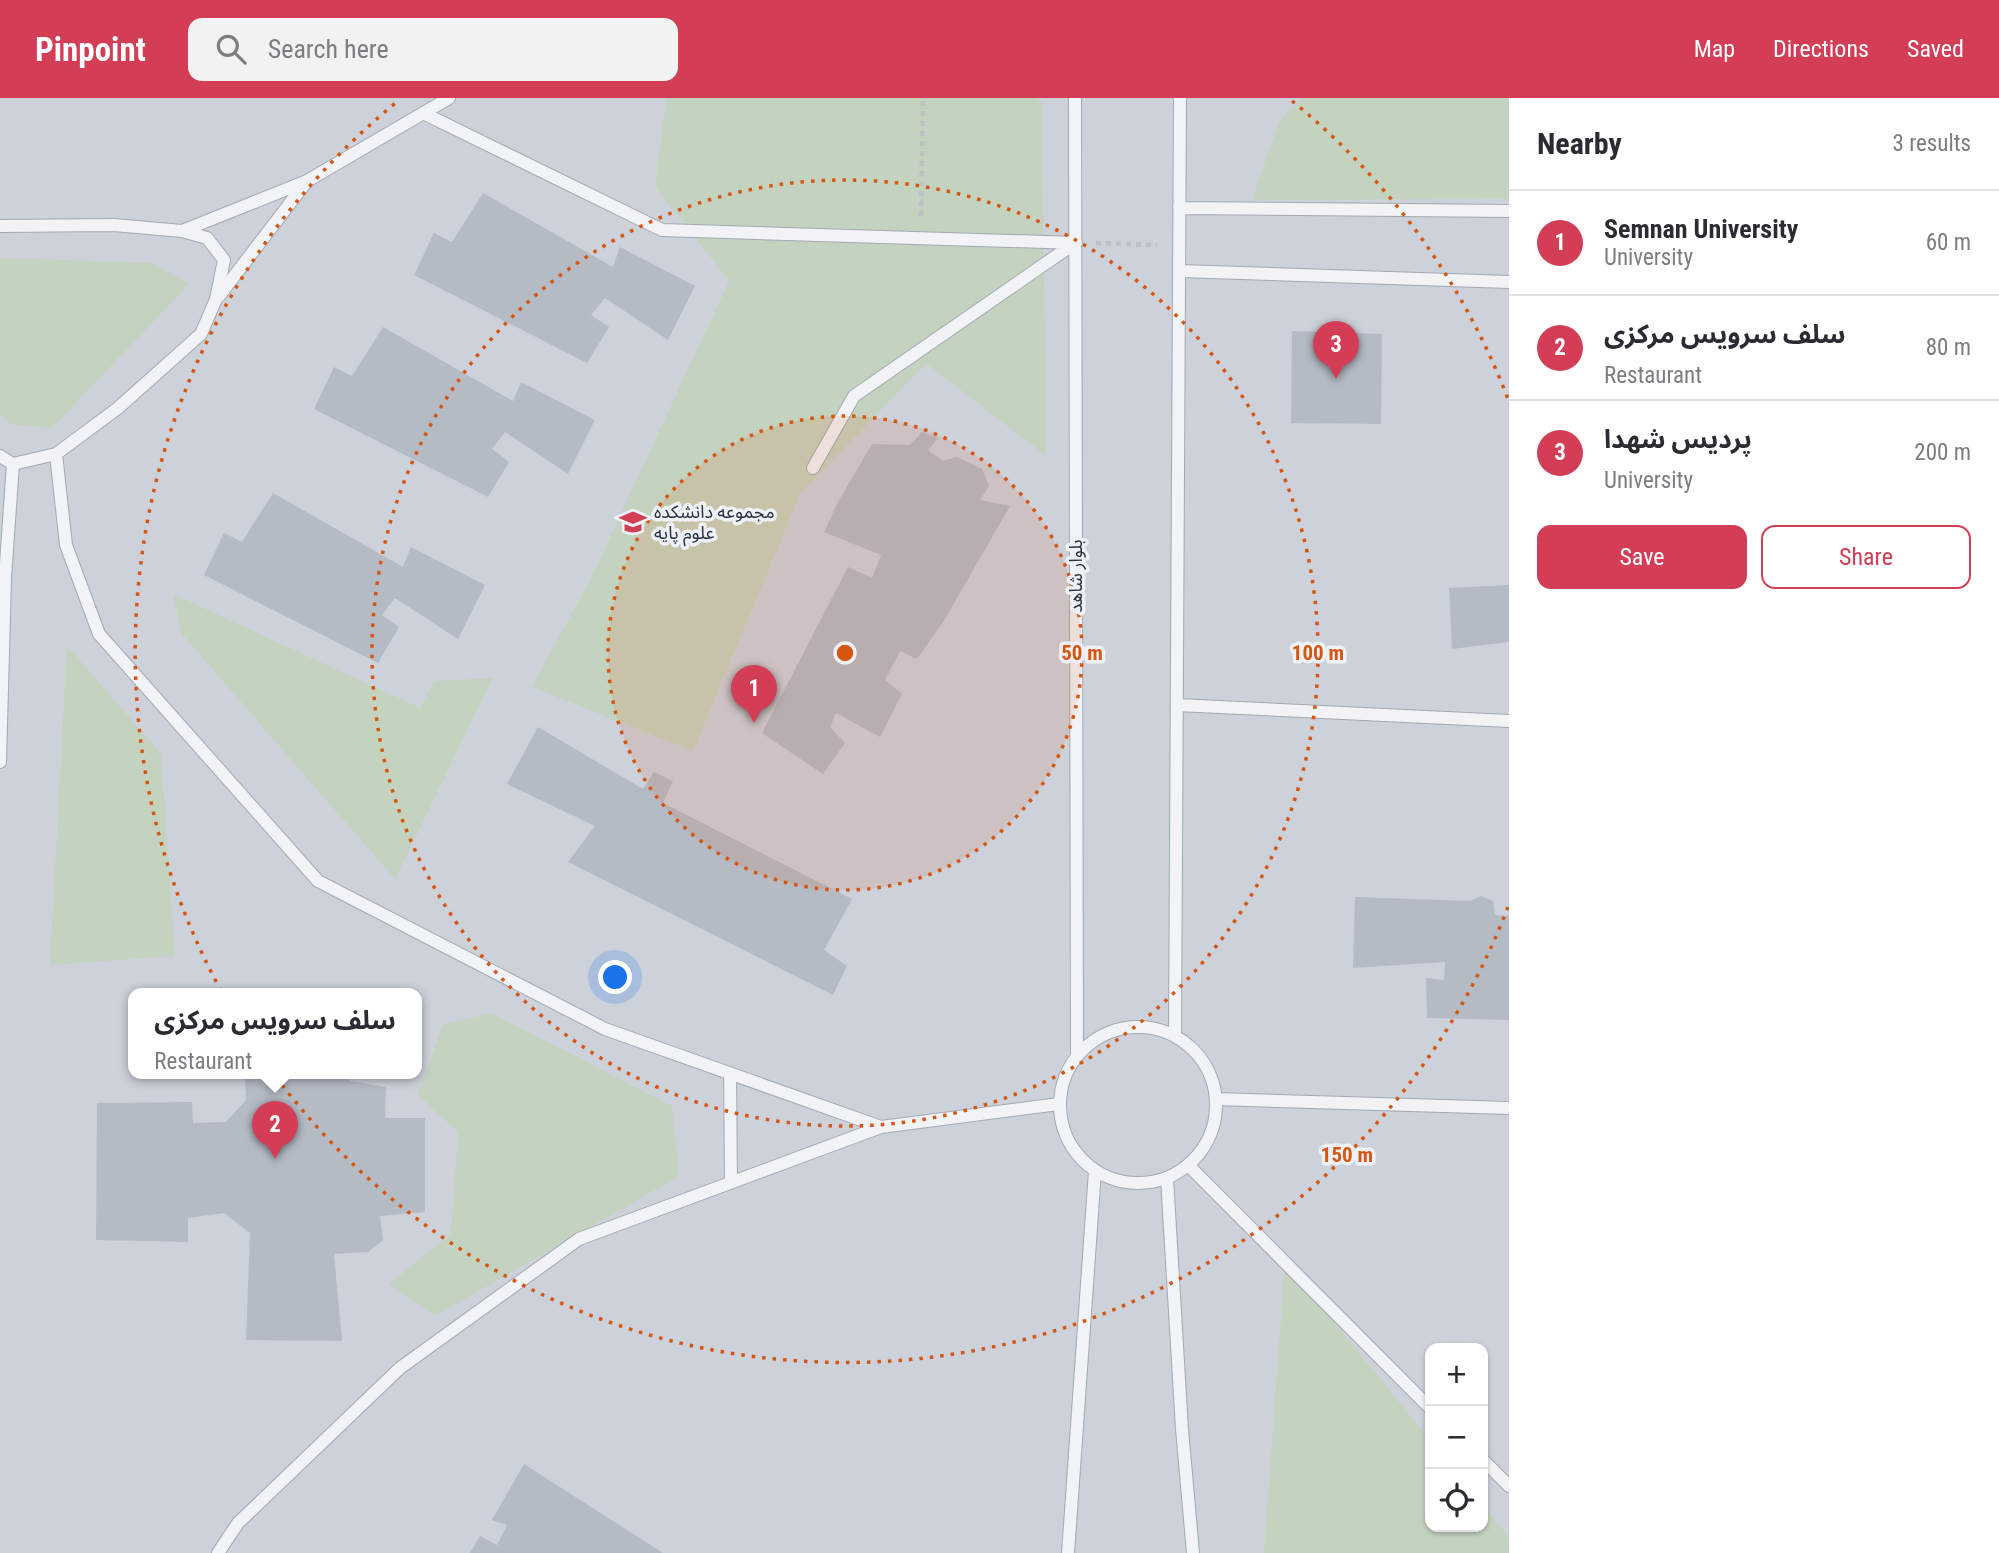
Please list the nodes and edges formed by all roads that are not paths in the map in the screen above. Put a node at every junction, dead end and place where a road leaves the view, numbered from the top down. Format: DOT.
graph roads {
  1 [pos="449,98"];
  2 [pos="1075,98"];
  3 [pos="1180,98"];
  4 [pos="424,113"];
  5 [pos="307,181"];
  6 [pos="1180,208"];
  7 [pos="1509,211"];
  8 [pos="0,226"];
  9 [pos="182,231"];
  10 [pos="1076,243"];
  11 [pos="1180,271"];
  12 [pos="1509,282"];
  13 [pos="216,299"];
  14 [pos="56,454"];
  15 [pos="0,456"];
  16 [pos="13,464"];
  17 [pos="813,468"];
  18 [pos="1177,705"];
  19 [pos="1509,721"];
  20 [pos="0,762"];
  21 [pos="1175,1036"];
  22 [pos="1077,1054"];
  23 [pos="730,1073"];
  24 [pos="1216,1099"];
  25 [pos="1059,1104"];
  26 [pos="1509,1108"];
  27 [pos="881,1127"];
  28 [pos="1188,1165"];
  29 [pos="1095,1171"];
  30 [pos="1167,1178"];
  31 [pos="731,1183"];
  32 [pos="1428,1406"];
  33 [pos="1488,1465"];
  34 [pos="1509,1486"];
  35 [pos="218,1553"];
  36 [pos="1068,1553"];
  37 [pos="1193,1553"];
  1 -- 4 [label="lane"];
  2 -- 10 [label="lane, بلوار شاهد"];
  3 -- 6 [label="lane"];
  4 -- 5 [label="lane"];
  4 -- 10 [label="lane"];
  5 -- 9 [label="lane"];
  5 -- 13 [label="lane"];
  6 -- 7 [label="lane"];
  6 -- 11 [label="lane"];
  8 -- 9 [label="lane"];
  9 -- 13 [label="lane"];
  10 -- 17 [label="lane"];
  10 -- 22 [label="lane, بلوار شاهد"];
  11 -- 12 [label="lane"];
  11 -- 18 [label="lane"];
  13 -- 14 [label="lane"];
  14 -- 16 [label="lane"];
  14 -- 23 [label="lane"];
  15 -- 16 [label="lane"];
  16 -- 20 [label="lane"];
  18 -- 19 [label="lane"];
  18 -- 21 [label="lane"];
  21 -- 22 [label="lane"];
  21 -- 24 [label="lane"];
  22 -- 25 [label="lane"];
  23 -- 27 [label="lane"];
  23 -- 31 [label="lane"];
  24 -- 26 [label="lane"];
  24 -- 28 [label="lane"];
  25 -- 27 [label="lane"];
  25 -- 29 [label="lane"];
  27 -- 31 [label="lane"];
  28 -- 30 [label="lane"];
  28 -- 32 [label="lane"];
  29 -- 30 [label="lane"];
  29 -- 36 [label="lane"];
  30 -- 37 [label="lane"];
  31 -- 35 [label="lane"];
  33 -- 34 [label="lane"];
}
